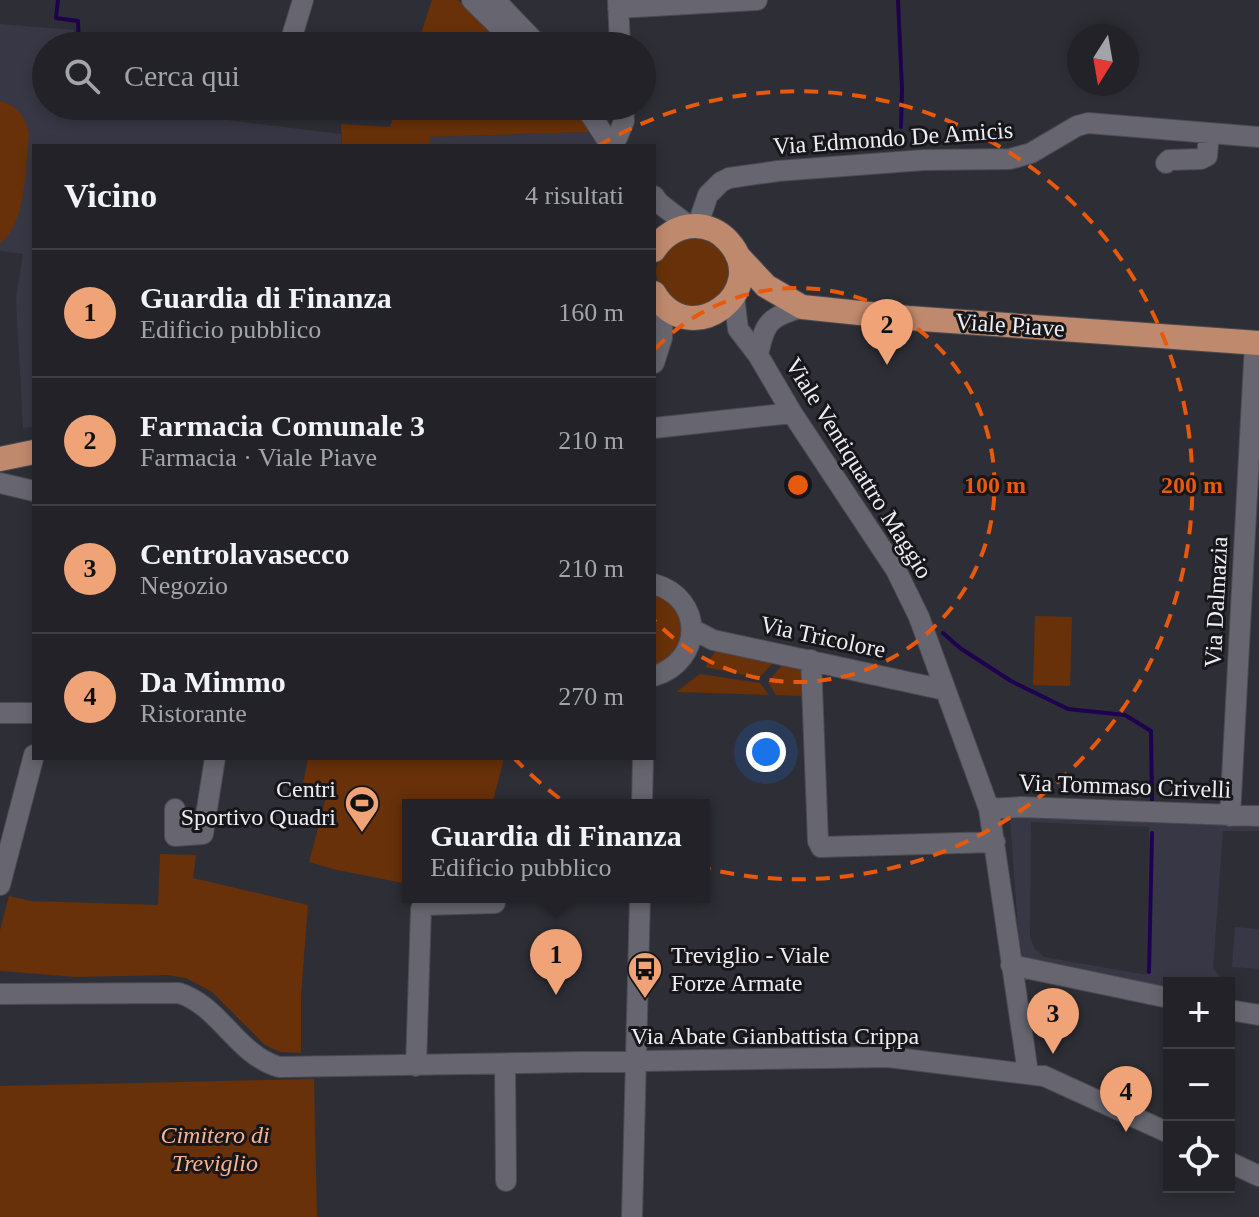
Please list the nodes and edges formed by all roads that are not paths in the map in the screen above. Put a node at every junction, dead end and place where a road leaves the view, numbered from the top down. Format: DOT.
graph roads {
  1 [pos="303,0"];
  2 [pos="472,0"];
  3 [pos="495,0"];
  4 [pos="757,0"];
  5 [pos="618,4"];
  6 [pos="293,32"];
  7 [pos="505,32"];
  8 [pos="526,32"];
  9 [pos="619,32"];
  10 [pos="602,120"];
  11 [pos="624,120"];
  12 [pos="1209,133"];
  13 [pos="1259,137"];
  14 [pos="617,143"];
  15 [pos="1166,163"];
  16 [pos="656,200"];
  17 [pos="692,226"];
  18 [pos="658,245"];
  19 [pos="737,255"];
  20 [pos="766,286"];
  21 [pos="736,291"];
  22 [pos="657,298"];
  23 [pos="802,307"];
  24 [pos="700,317"];
  25 [pos="738,329"];
  26 [pos="662,338"];
  27 [pos="1257,343"];
  28 [pos="758,355"];
  29 [pos="656,357"];
  30 [pos="792,413"];
  31 [pos="656,428"];
  32 [pos="32,452"];
  33 [pos="0,459"];
  34 [pos="0,483"];
  35 [pos="32,491"];
  36 [pos="1251,568"];
  37 [pos="656,585"];
  38 [pos="692,629"];
  39 [pos="811,660"];
  40 [pos="656,675"];
  41 [pos="945,690"];
  42 [pos="0,713"];
  43 [pos="32,713"];
  44 [pos="33,760"];
  45 [pos="215,760"];
  46 [pos="643,760"];
  47 [pos="642,799"];
  48 [pos="175,809"];
  49 [pos="989,809"];
  50 [pos="1230,816"];
  51 [pos="1259,816"];
  52 [pos="995,842"];
  53 [pos="0,885"];
  54 [pos="495,903"];
  55 [pos="640,903"];
  56 [pos="1011,965"];
  57 [pos="0,994"];
  58 [pos="1163,997"];
  59 [pos="1235,1011"];
  60 [pos="1259,1015"];
  61 [pos="635,1061"];
  62 [pos="505,1064"];
  63 [pos="416,1066"];
  64 [pos="1028,1073"];
  65 [pos="1163,1130"];
  66 [pos="1235,1165"];
  67 [pos="1259,1176"];
  68 [pos="506,1181"];
  69 [pos="632,1217"];
  1 -- 6 [label="street"];
  2 -- 7 [label="street"];
  3 -- 8 [label="street"];
  4 -- 5 [label="street"];
  5 -- 9 [label="street"];
  10 -- 14 [label="street"];
  11 -- 14 [label="street"];
  12 -- 13 [label="street, Via Edmondo De Amicis"];
  12 -- 15 [label="street"];
  12 -- 17 [label="street, Via Edmondo De Amicis"];
  16 -- 17 [label="street"];
  16 -- 18 [label="street"];
  17 -- 18 [label="main road"];
  17 -- 19 [label="main road, Viale Piave"];
  19 -- 20 [label="main road, Viale Piave"];
  19 -- 21 [label="main road"];
  20 -- 21 [label="main road"];
  20 -- 23 [label="main road, Viale Piave"];
  21 -- 24 [label="main road"];
  21 -- 25 [label="street"];
  22 -- 24 [label="main road"];
  22 -- 26 [label="street"];
  23 -- 27 [label="main road, Viale Piave"];
  23 -- 28 [label="street, Viale Ventiquattro Maggio"];
  24 -- 25 [label="street, Viale Ventiquattro Maggio"];
  24 -- 26 [label="street"];
  25 -- 28 [label="street, Viale Ventiquattro Maggio"];
  26 -- 29 [label="street"];
  27 -- 36 [label="street, Via Dalmazia"];
  28 -- 30 [label="street, Viale Ventiquattro Maggio"];
  30 -- 31 [label="street"];
  30 -- 41 [label="street, Viale Ventiquattro Maggio"];
  32 -- 33 [label="main road"];
  34 -- 35 [label="street"];
  36 -- 50 [label="street, Via Dalmazia"];
  37 -- 38 [label="street"];
  38 -- 39 [label="street, Via Tricolore"];
  38 -- 40 [label="street"];
  39 -- 41 [label="street, Via Tricolore"];
  39 -- 52 [label="street"];
  41 -- 49 [label="street, Viale Ventiquattro Maggio"];
  42 -- 43 [label="street"];
  44 -- 53 [label="street"];
  45 -- 48 [label="street"];
  46 -- 47 [label="street"];
  49 -- 50 [label="street, Via Tommaso Crivelli"];
  49 -- 52 [label="street, Viale Ventiquattro Maggio"];
  50 -- 51 [label="street, Via Tommaso Crivelli"];
  52 -- 56 [label="street, Viale Ventiquattro Maggio"];
  54 -- 63 [label="street"];
  55 -- 61 [label="street"];
  56 -- 58 [label="street"];
  56 -- 64 [label="street, Viale Ventiquattro Maggio"];
  57 -- 63 [label="street, Via Abate Gianbattista Crippa"];
  59 -- 60 [label="street"];
  61 -- 62 [label="street, Via Abate Gianbattista Crippa"];
  61 -- 64 [label="street, Via Abate Gianbattista Crippa"];
  61 -- 69 [label="street"];
  62 -- 63 [label="street, Via Abate Gianbattista Crippa"];
  62 -- 68 [label="street"];
  64 -- 65 [label="street, Via Abate Gianbattista Crippa"];
  66 -- 67 [label="street"];
}
